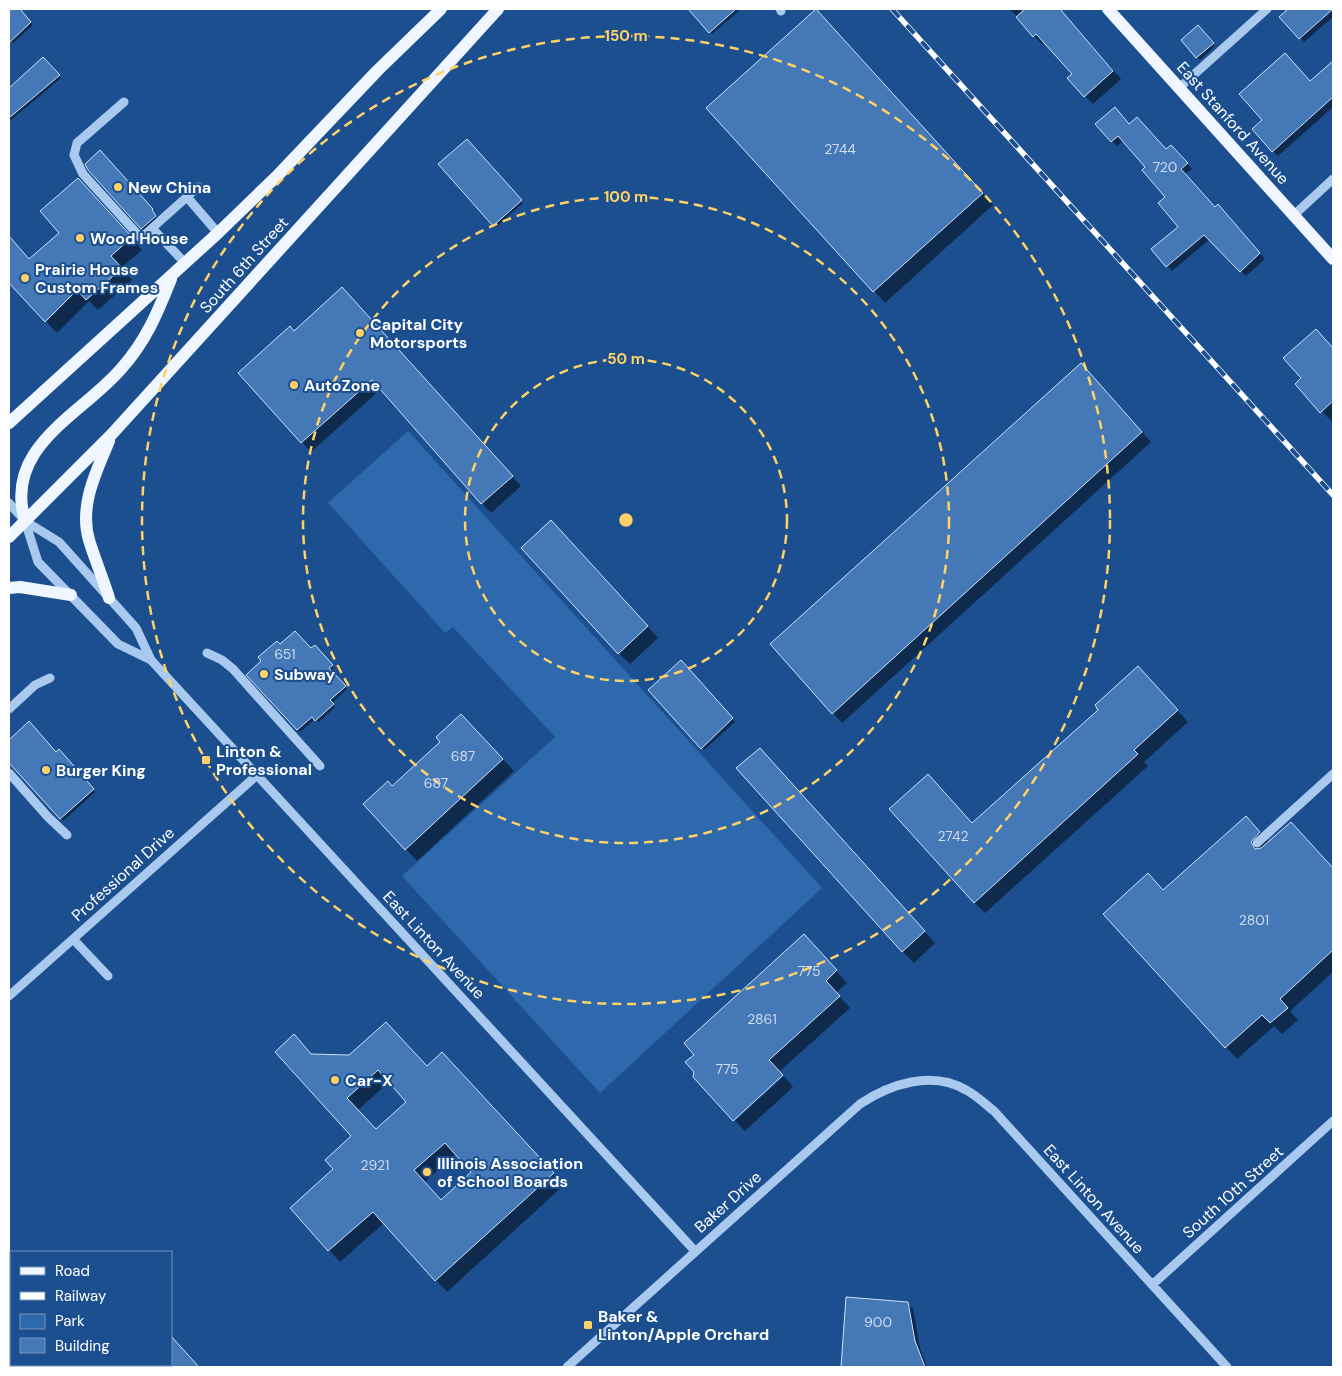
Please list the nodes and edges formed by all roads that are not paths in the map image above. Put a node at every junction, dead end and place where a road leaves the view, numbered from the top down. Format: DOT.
graph roads {
  1 [pos="440,9"];
  2 [pos="498,9"];
  3 [pos="1108,9"];
  4 [pos="1267,9"];
  5 [pos="1179,88"];
  6 [pos="124,102"];
  7 [pos="1333,179"];
  8 [pos="198,186"];
  9 [pos="186,197"];
  10 [pos="1294,215"];
  11 [pos="152,228"];
  12 [pos="218,233"];
  13 [pos="1333,259"];
  14 [pos="185,263"];
  15 [pos="173,275"];
  16 [pos="9,423"];
  17 [pos="112,434"];
  18 [pos="9,504"];
  19 [pos="25,521"];
  20 [pos="9,537"];
  21 [pos="9,588"];
  22 [pos="71,595"];
  23 [pos="109,598"];
  24 [pos="207,653"];
  25 [pos="151,660"];
  26 [pos="50,678"];
  27 [pos="9,709"];
  28 [pos="320,766"];
  29 [pos="9,773"];
  30 [pos="257,774"];
  31 [pos="1333,774"];
  32 [pos="67,835"];
  33 [pos="1257,843"];
  34 [pos="73,939"];
  35 [pos="108,976"];
  36 [pos="9,996"];
  37 [pos="921,1081"];
  38 [pos="1333,1121"];
  39 [pos="695,1251"];
  40 [pos="1152,1285"];
  41 [pos="567,1367"];
  42 [pos="1227,1367"];
  1 -- 12 [label="main road"];
  2 -- 17 [label="main road, South 6th Street"];
  3 -- 5 [label="main road, East Stanford Avenue"];
  4 -- 5 [label="street"];
  5 -- 10 [label="main road, East Stanford Avenue"];
  6 -- 11 [label="street"];
  7 -- 10 [label="street"];
  8 -- 9 [label="street"];
  9 -- 11 [label="street"];
  9 -- 12 [label="street"];
  10 -- 13 [label="main road, East Stanford Avenue"];
  11 -- 14 [label="street"];
  12 -- 14 [label="main road"];
  14 -- 15 [label="main road"];
  15 -- 16 [label="main road"];
  15 -- 19 [label="main road"];
  17 -- 19 [label="main road, South 6th Street"];
  17 -- 23 [label="main road"];
  18 -- 19 [label="street, East Linton Avenue"];
  19 -- 20 [label="main road, South 6th Street"];
  19 -- 22 [label="street, East Linton Avenue"];
  19 -- 23 [label="street, East Linton Avenue"];
  21 -- 22 [label="main road"];
  22 -- 25 [label="street, East Linton Avenue"];
  23 -- 25 [label="street, East Linton Avenue"];
  24 -- 28 [label="street"];
  25 -- 30 [label="street, East Linton Avenue"];
  26 -- 27 [label="street"];
  29 -- 32 [label="street"];
  30 -- 34 [label="street, Professional Drive"];
  30 -- 39 [label="street, East Linton Avenue"];
  31 -- 33 [label="street"];
  34 -- 35 [label="street"];
  34 -- 36 [label="street, Professional Drive"];
  37 -- 39 [label="street, Baker Drive"];
  37 -- 40 [label="street, East Linton Avenue"];
  38 -- 40 [label="street, South 10th Street"];
  39 -- 41 [label="street, Baker Drive"];
  40 -- 42 [label="street, East Linton Avenue"];
}
